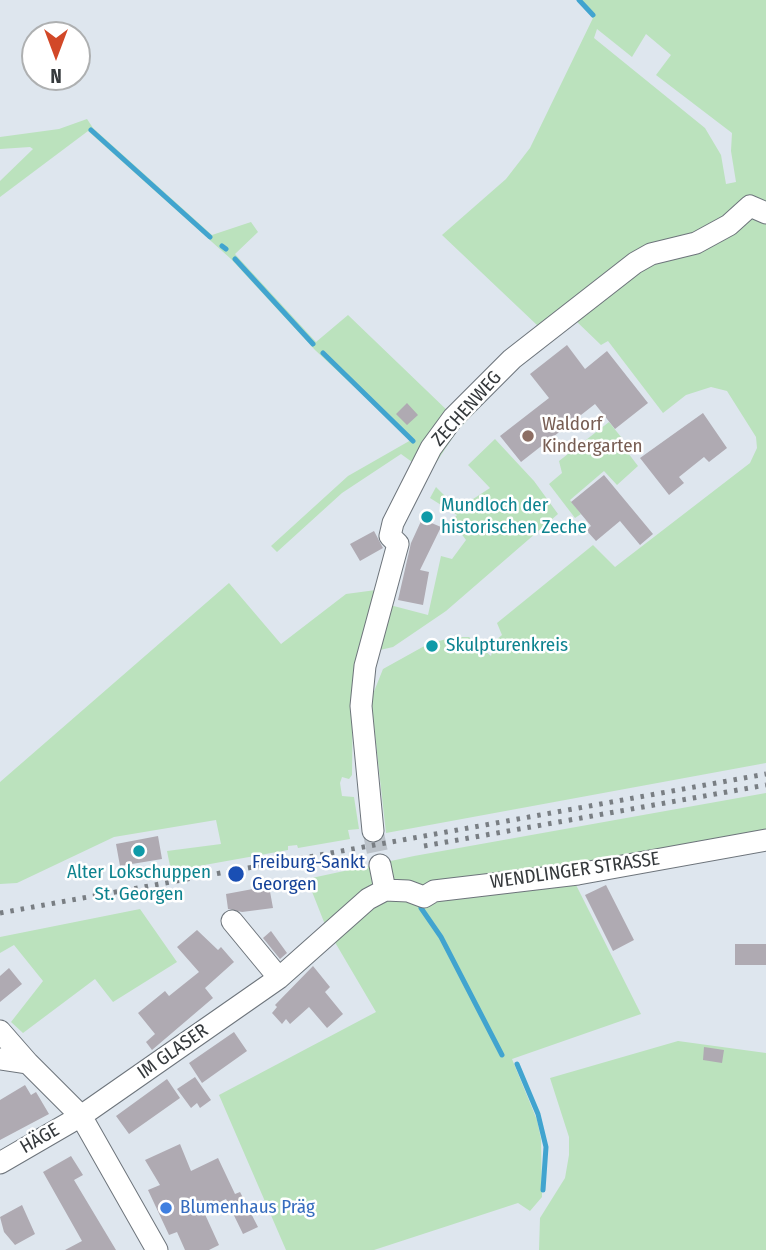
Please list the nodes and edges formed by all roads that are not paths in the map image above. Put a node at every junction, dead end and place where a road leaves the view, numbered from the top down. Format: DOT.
graph roads {
  1 [pos="766,213"];
  2 [pos="373,831"];
  3 [pos="766,841"];
  4 [pos="380,864"];
  5 [pos="385,890"];
  6 [pos="232,921"];
  7 [pos="279,978"];
  8 [pos="0,1031"];
  9 [pos="0,1059"];
  10 [pos="28,1063"];
  11 [pos="81,1116"];
  12 [pos="0,1163"];
  13 [pos="157,1250"];
  1 -- 2 [label="street, ZECHENWEG"];
  3 -- 5 [label="street, WENDLINGER STRASSE"];
  4 -- 5 [label="street"];
  5 -- 7 [label="street, IM GLASER"];
  6 -- 7 [label="street"];
  7 -- 11 [label="street, IM GLASER"];
  8 -- 10 [label="street"];
  9 -- 10 [label="street"];
  10 -- 11 [label="street"];
  11 -- 12 [label="street, HÄGE"];
  11 -- 13 [label="street"];
}
